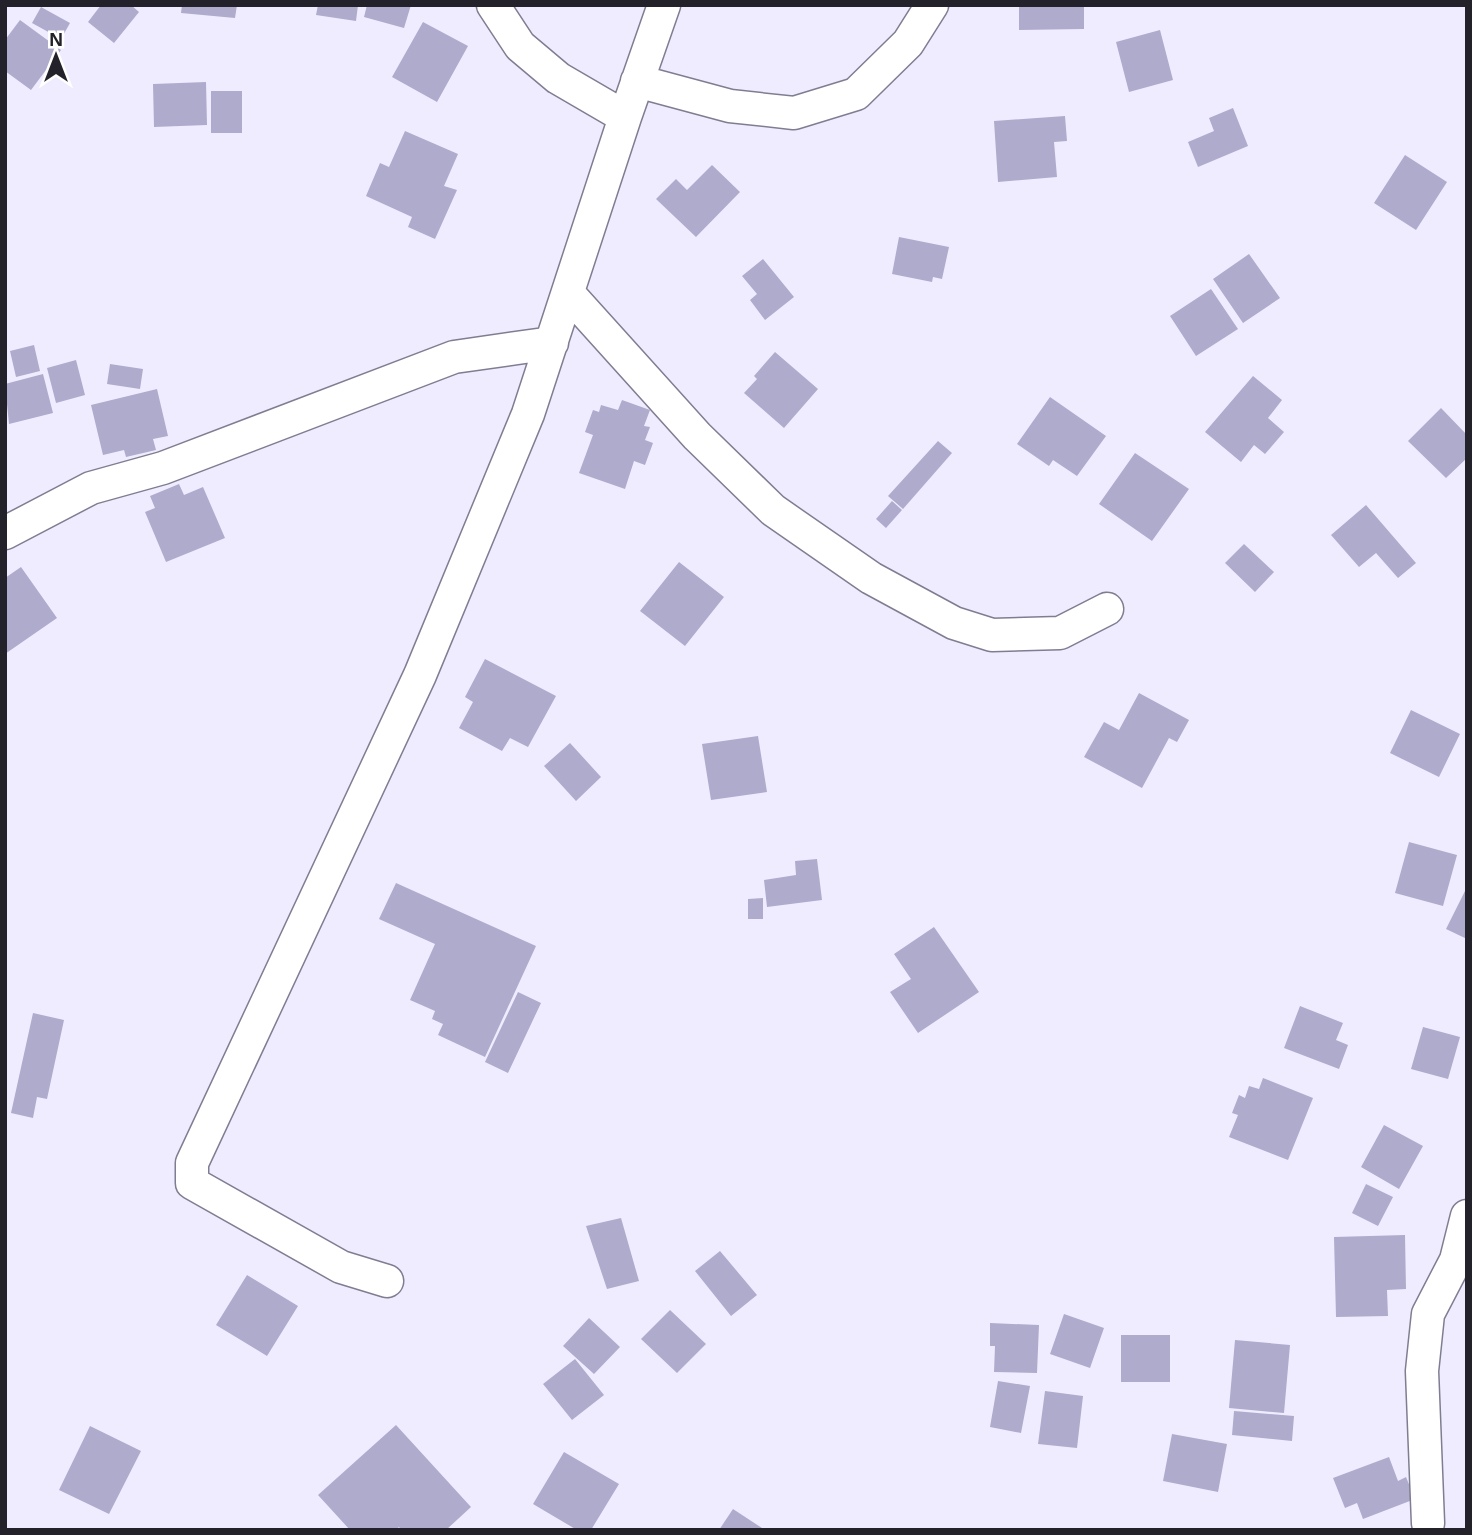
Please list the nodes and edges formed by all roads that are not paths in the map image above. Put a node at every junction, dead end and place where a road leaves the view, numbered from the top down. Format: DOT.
graph roads {
  1 [pos="493,5"];
  2 [pos="664,5"];
  3 [pos="932,5"];
  4 [pos="637,81"];
  5 [pos="625,117"];
  6 [pos="568,293"];
  7 [pos="552,343"];
  8 [pos="5,533"];
  9 [pos="1107,610"];
  10 [pos="1467,1216"];
  11 [pos="387,1281"];
  12 [pos="1428,1523"];
  1 -- 5 [label="street"];
  2 -- 4 [label="street"];
  3 -- 4 [label="street"];
  4 -- 5 [label="street"];
  5 -- 6 [label="street"];
  6 -- 7 [label="street"];
  6 -- 9 [label="street"];
  7 -- 8 [label="street"];
  7 -- 11 [label="street"];
  10 -- 12 [label="street"];
}
